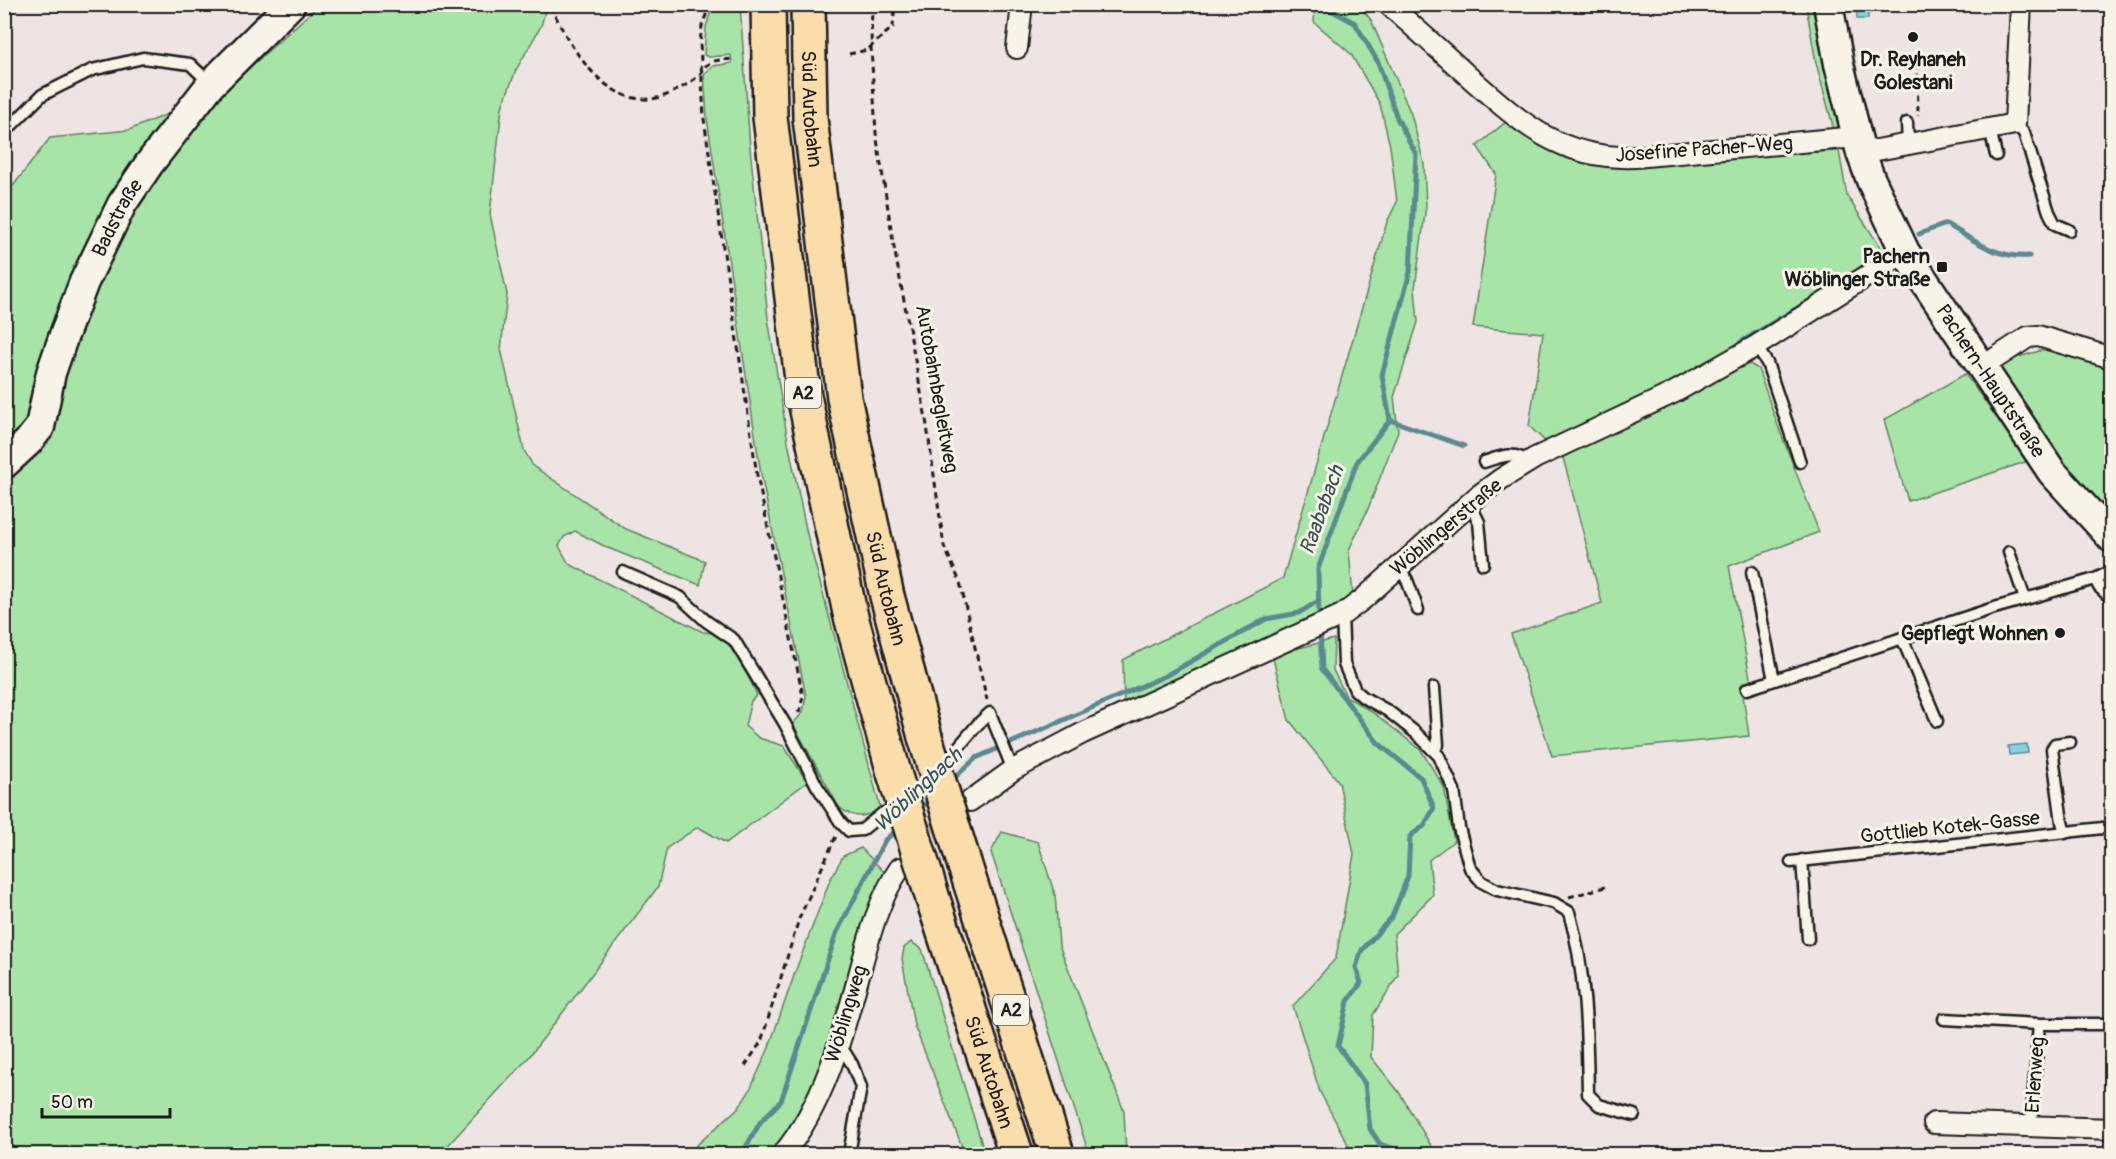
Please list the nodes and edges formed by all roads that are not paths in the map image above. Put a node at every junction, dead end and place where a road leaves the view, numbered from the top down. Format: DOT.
graph roads {
  1 [pos="291,4"];
  2 [pos="768,4"];
  3 [pos="808,4"];
  4 [pos="1022,4"];
  5 [pos="1388,4"];
  6 [pos="1828,4"];
  7 [pos="2021,4"];
  8 [pos="1017,48"];
  9 [pos="211,84"];
  10 [pos="1906,123"];
  11 [pos="2015,124"];
  12 [pos="1990,129"];
  13 [pos="4,133"];
  14 [pos="1913,143"];
  15 [pos="1859,145"];
  16 [pos="1996,155"];
  17 [pos="2070,230"];
  18 [pos="1905,252"];
  19 [pos="1756,346"];
  20 [pos="2112,358"];
  21 [pos="1982,367"];
  22 [pos="1484,462"];
  23 [pos="1527,462"];
  24 [pos="1800,462"];
  25 [pos="4,464"];
  26 [pos="1470,504"];
  27 [pos="2112,538"];
  28 [pos="2009,552"];
  29 [pos="1483,564"];
  30 [pos="1399,567"];
  31 [pos="2112,571"];
  32 [pos="623,572"];
  33 [pos="1752,572"];
  34 [pos="2095,579"];
  35 [pos="2025,599"];
  36 [pos="2112,599"];
  37 [pos="1418,610"];
  38 [pos="1336,618"];
  39 [pos="1902,638"];
  40 [pos="1774,680"];
  41 [pos="1434,688"];
  42 [pos="1747,689"];
  43 [pos="1937,721"];
  44 [pos="2070,742"];
  45 [pos="1433,750"];
  46 [pos="955,751"];
  47 [pos="1011,767"];
  48 [pos="970,801"];
  49 [pos="883,813"];
  50 [pos="2112,827"];
  51 [pos="2065,833"];
  52 [pos="900,868"];
  53 [pos="1808,939"];
  54 [pos="1944,1019"];
  55 [pos="2039,1024"];
  56 [pos="2112,1024"];
  57 [pos="840,1045"];
  58 [pos="1634,1115"];
  59 [pos="1934,1123"];
  60 [pos="2031,1126"];
  61 [pos="2112,1129"];
  62 [pos="783,1155"];
  63 [pos="849,1155"];
  64 [pos="1016,1155"];
  65 [pos="1057,1155"];
  1 -- 9 [label="main road, Badstraße"];
  2 -- 64 [label="highway, Süd Autobahn / A2, bridge"];
  3 -- 65 [label="highway, Süd Autobahn / A2, bridge"];
  4 -- 8 [label="street"];
  5 -- 15 [label="street, Josefine Pacher-Weg"];
  6 -- 15 [label="main road, Pachern-Hauptstraße"];
  7 -- 11 [label="street"];
  9 -- 13 [label="lane"];
  9 -- 25 [label="main road, Badstraße"];
  10 -- 14 [label="lane"];
  11 -- 12 [label="street, Josefine Pacher-Weg"];
  11 -- 17 [label="lane"];
  12 -- 14 [label="street, Josefine Pacher-Weg"];
  12 -- 16 [label="lane"];
  14 -- 15 [label="street, Josefine Pacher-Weg"];
  15 -- 18 [label="main road, Pachern-Hauptstraße"];
  18 -- 19 [label="street, Wöblingerstraße"];
  18 -- 21 [label="main road, Pachern-Hauptstraße"];
  19 -- 23 [label="street, Wöblingerstraße"];
  19 -- 24 [label="lane"];
  20 -- 21 [label="street"];
  21 -- 27 [label="main road, Pachern-Hauptstraße"];
  22 -- 23 [label="lane"];
  23 -- 26 [label="street, Wöblingerstraße"];
  26 -- 29 [label="lane"];
  26 -- 30 [label="street, Wöblingerstraße"];
  28 -- 35 [label="lane"];
  30 -- 37 [label="lane"];
  30 -- 38 [label="street, Wöblingerstraße"];
  31 -- 34 [label="lane"];
  32 -- 49 [label="lane"];
  33 -- 40 [label="lane"];
  34 -- 35 [label="lane"];
  34 -- 36 [label="lane"];
  35 -- 39 [label="lane"];
  38 -- 45 [label="lane"];
  38 -- 47 [label="street, Wöblingerstraße"];
  39 -- 40 [label="lane"];
  39 -- 43 [label="lane"];
  40 -- 42 [label="lane"];
  41 -- 45 [label="lane"];
  44 -- 51 [label="lane"];
  45 -- 58 [label="lane"];
  46 -- 47 [label="lane"];
  47 -- 48 [label="street"];
  50 -- 51 [label="lane, Gottlieb Kotek-Gasse"];
  51 -- 53 [label="lane, Gottlieb Kotek-Gasse"];
  52 -- 57 [label="street, Wöblingweg"];
  54 -- 55 [label="lane"];
  55 -- 56 [label="lane, Erlenweg"];
  55 -- 60 [label="lane, Erlenweg"];
  57 -- 62 [label="street, Wöblingweg"];
  57 -- 63 [label="lane"];
  59 -- 60 [label="street, Erlenweg"];
  60 -- 61 [label="street, Erlenweg"];
}
